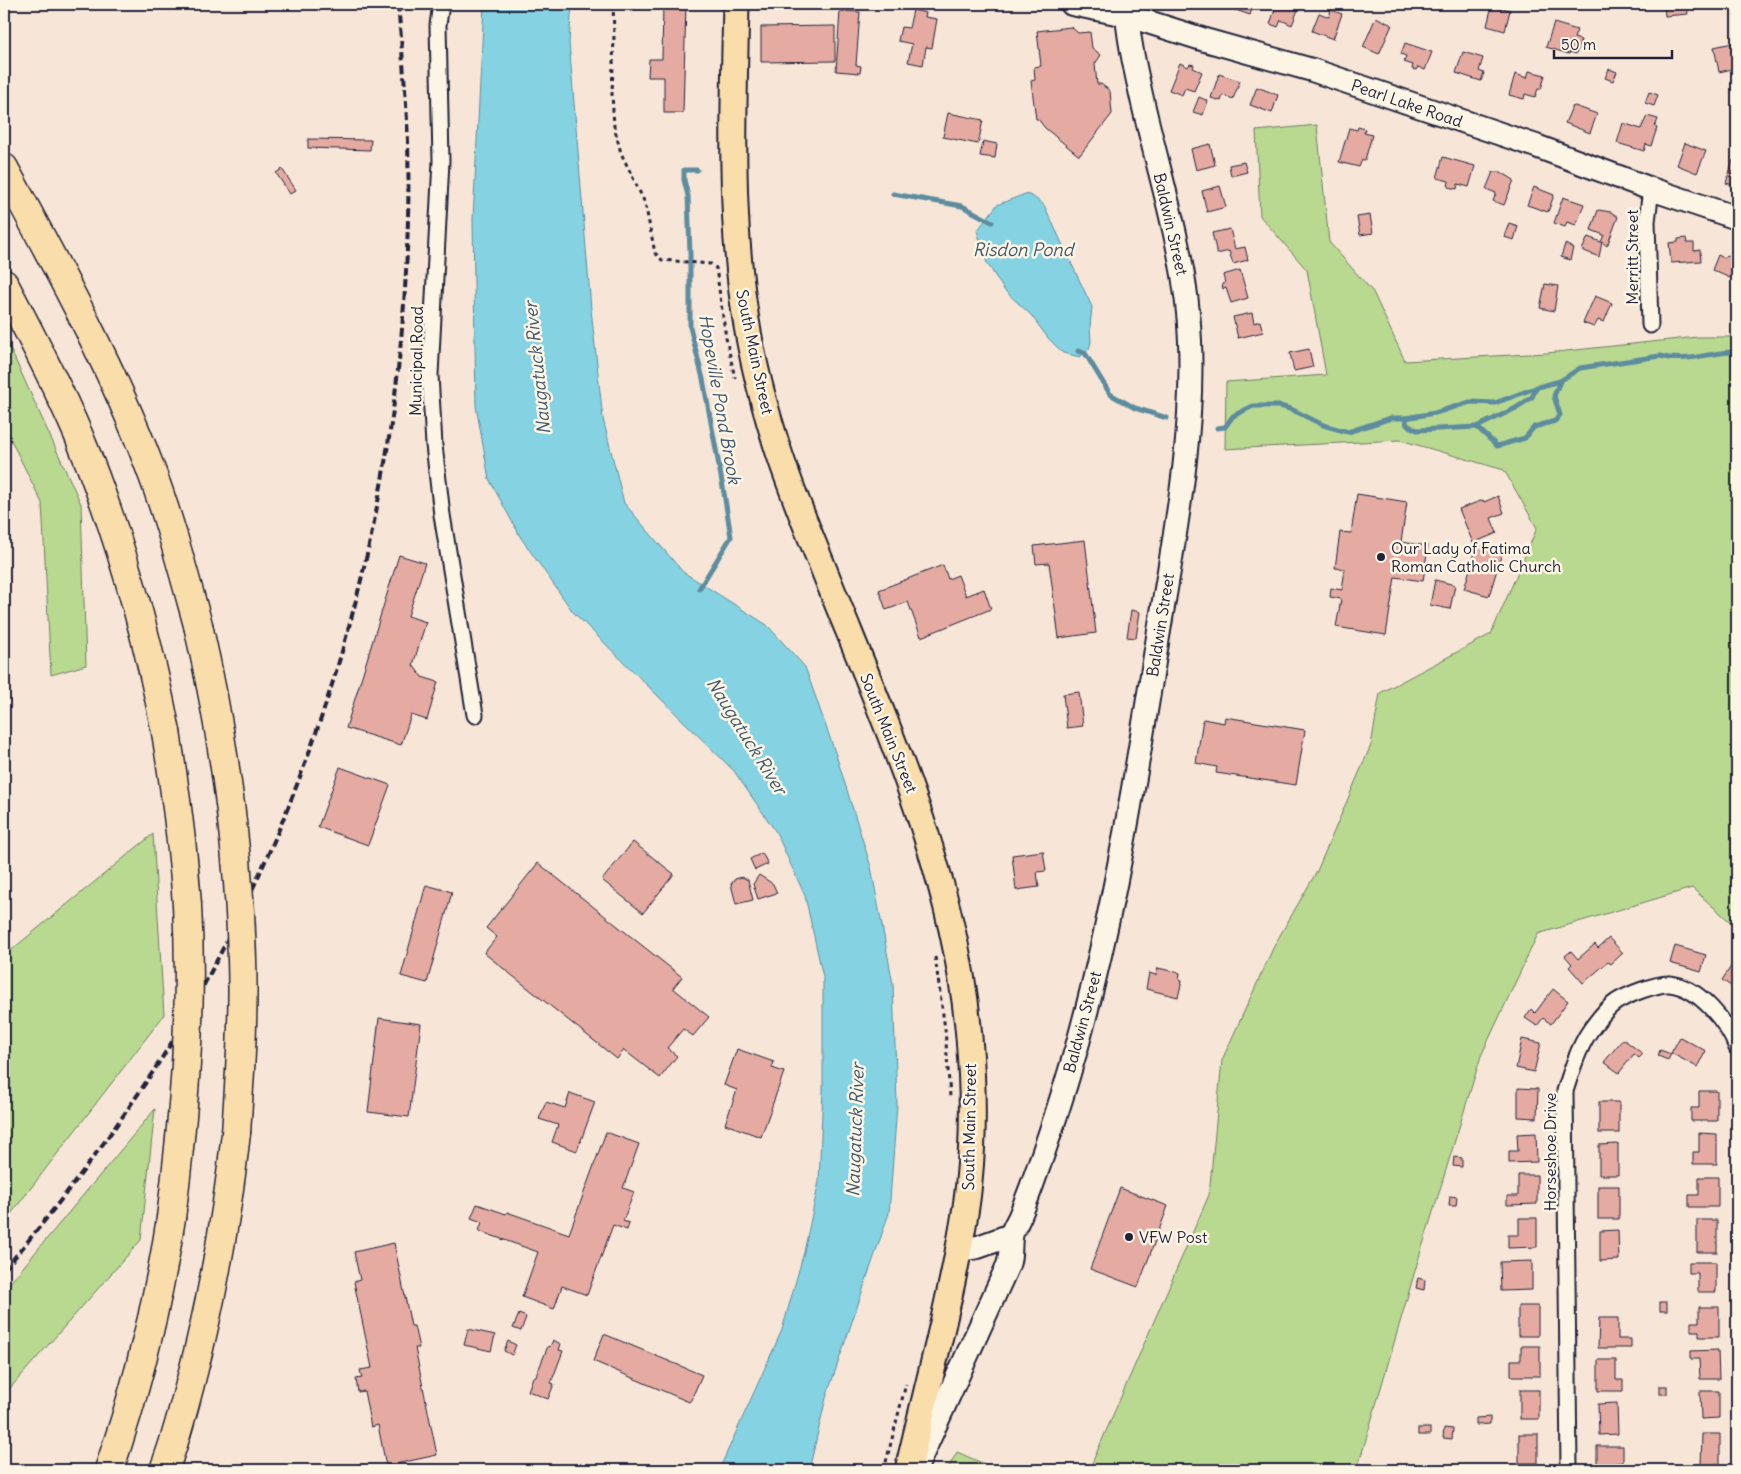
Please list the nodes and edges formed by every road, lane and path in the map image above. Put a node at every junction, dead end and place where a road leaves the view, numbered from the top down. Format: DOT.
graph roads {
  1 [pos="441,4"];
  2 [pos="613,4"];
  3 [pos="736,4"];
  4 [pos="1072,4"];
  5 [pos="1126,9"];
  6 [pos="4,168"];
  7 [pos="1652,190"];
  8 [pos="1737,218"];
  9 [pos="4,284"];
  10 [pos="1650,325"];
  11 [pos="737,384"];
  12 [pos="475,715"];
  13 [pos="934,949"];
  14 [pos="1737,1048"];
  15 [pos="951,1102"];
  16 [pos="1011,1235"];
  17 [pos="958,1250"];
  18 [pos="908,1379"];
  19 [pos="109,1470"];
  20 [pos="164,1470"];
  21 [pos="884,1470"];
  22 [pos="908,1470"];
  23 [pos="915,1470"];
  24 [pos="1569,1470"];
  1 -- 12 [label="street, Municipal Road"];
  2 -- 11 [label="path"];
  3 -- 17 [label="main road, South Main Street"];
  4 -- 5 [label="main road, Pearl Lake Road"];
  5 -- 7 [label="main road, Pearl Lake Road"];
  5 -- 16 [label="main road, Baldwin Street"];
  6 -- 20 [label="highway, bridge"];
  7 -- 8 [label="main road, Pearl Lake Road"];
  7 -- 10 [label="street, Merritt Street"];
  9 -- 19 [label="highway, bridge"];
  13 -- 15 [label="path"];
  14 -- 24 [label="street, Horseshoe Drive"];
  16 -- 17 [label="main road"];
  16 -- 23 [label="main road, Baldwin Street"];
  17 -- 22 [label="main road, South Main Street"];
  18 -- 21 [label="path"];
}
